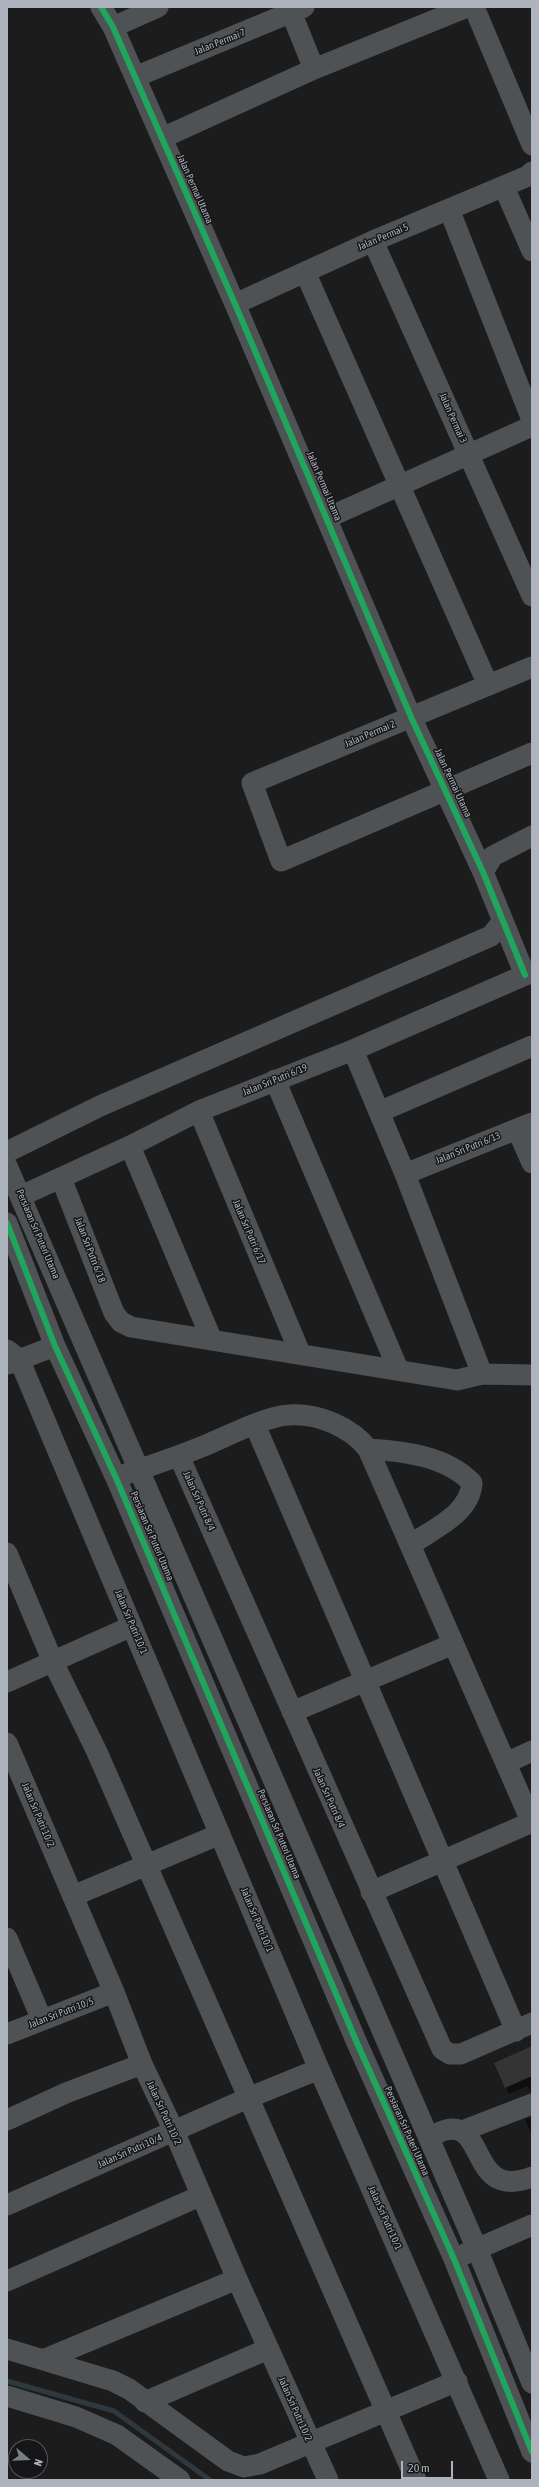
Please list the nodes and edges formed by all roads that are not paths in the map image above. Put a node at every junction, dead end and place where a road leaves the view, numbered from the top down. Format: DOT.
graph roads {
  1 [pos="101,7"];
  2 [pos="158,7"];
  3 [pos="467,7"];
  4 [pos="474,7"];
  5 [pos="295,9"];
  6 [pos="113,27"];
  7 [pos="314,69"];
  8 [pos="135,77"];
  9 [pos="162,138"];
  10 [pos="532,145"];
  11 [pos="532,172"];
  12 [pos="504,186"];
  13 [pos="448,209"];
  14 [pos="373,241"];
  15 [pos="532,251"];
  16 [pos="305,272"];
  17 [pos="235,304"];
  18 [pos="532,420"];
  19 [pos="532,426"];
  20 [pos="469,455"];
  21 [pos="400,485"];
  22 [pos="327,518"];
  23 [pos="532,596"];
  24 [pos="532,667"];
  25 [pos="488,685"];
  26 [pos="411,717"];
  27 [pos="532,753"];
  28 [pos="445,790"];
  29 [pos="532,836"];
  30 [pos="483,872"];
  31 [pos="502,922"];
  32 [pos="528,974"];
  33 [pos="532,1046"];
  34 [pos="353,1050"];
  35 [pos="275,1080"];
  36 [pos="199,1111"];
  37 [pos="379,1112"];
  38 [pos="524,1126"];
  39 [pos="130,1146"];
  40 [pos="7,1152"];
  41 [pos="532,1163"];
  42 [pos="7,1166"];
  43 [pos="405,1174"];
  44 [pos="61,1178"];
  45 [pos="21,1196"];
  46 [pos="7,1223"];
  47 [pos="211,1338"];
  48 [pos="56,1346"];
  49 [pos="300,1353"];
  50 [pos="11,1358"];
  51 [pos="398,1369"];
  52 [pos="482,1374"];
  53 [pos="532,1375"];
  54 [pos="255,1425"];
  55 [pos="368,1449"];
  56 [pos="179,1456"];
  57 [pos="139,1469"];
  58 [pos="116,1478"];
  59 [pos="410,1545"];
  60 [pos="7,1553"];
  61 [pos="132,1626"];
  62 [pos="454,1644"];
  63 [pos="53,1662"];
  64 [pos="7,1682"];
  65 [pos="366,1682"];
  66 [pos="292,1712"];
  67 [pos="7,1743"];
  68 [pos="532,1751"];
  69 [pos="506,1764"];
  70 [pos="532,1822"];
  71 [pos="220,1834"];
  72 [pos="444,1860"];
  73 [pos="145,1865"];
  74 [pos="371,1892"];
  75 [pos="73,1896"];
  76 [pos="7,1938"];
  77 [pos="114,1992"];
  78 [pos="42,2020"];
  79 [pos="524,2027"];
  80 [pos="7,2034"];
  81 [pos="142,2064"];
  82 [pos="320,2069"];
  83 [pos="248,2098"];
  84 [pos="532,2104"];
  85 [pos="7,2120"];
  86 [pos="174,2131"];
  87 [pos="462,2131"];
  88 [pos="429,2138"];
  89 [pos="532,2177"];
  90 [pos="200,2196"];
  91 [pos="7,2205"];
  92 [pos="532,2225"];
  93 [pos="478,2249"];
  94 [pos="454,2259"];
  95 [pos="237,2279"];
  96 [pos="7,2281"];
  97 [pos="7,2349"];
  98 [pos="268,2349"];
  99 [pos="44,2360"];
  100 [pos="457,2382"];
  101 [pos="532,2383"];
  102 [pos="7,2396"];
  103 [pos="145,2402"];
  104 [pos="386,2411"];
  105 [pos="310,2443"];
  106 [pos="532,2452"];
  107 [pos="180,2480"];
  108 [pos="328,2480"];
  109 [pos="416,2480"];
  110 [pos="499,2480"];
  1 -- 6 [label="street, Jalan Permai Utama"];
  2 -- 6 [label="street"];
  3 -- 7 [label="street"];
  4 -- 10 [label="street"];
  5 -- 7 [label="street"];
  5 -- 8 [label="street, Jalan Permai 7"];
  6 -- 8 [label="street, Jalan Permai Utama"];
  7 -- 9 [label="street"];
  8 -- 9 [label="street, Jalan Permai Utama"];
  9 -- 17 [label="street, Jalan Permai Utama"];
  11 -- 12 [label="street, Jalan Permai 5"];
  12 -- 13 [label="street, Jalan Permai 5"];
  12 -- 15 [label="street"];
  13 -- 14 [label="street, Jalan Permai 5"];
  13 -- 18 [label="street"];
  14 -- 16 [label="street, Jalan Permai 5"];
  14 -- 20 [label="street, Jalan Permai 3"];
  16 -- 17 [label="street, Jalan Permai 5"];
  16 -- 21 [label="street"];
  17 -- 22 [label="street, Jalan Permai Utama"];
  19 -- 20 [label="street"];
  20 -- 21 [label="street"];
  20 -- 23 [label="street, Jalan Permai 3"];
  21 -- 22 [label="street"];
  21 -- 25 [label="street"];
  22 -- 26 [label="street, Jalan Permai Utama"];
  24 -- 25 [label="street, Jalan Permai 2"];
  25 -- 26 [label="street, Jalan Permai 2"];
  26 -- 28 [label="street, Jalan Permai Utama"];
  26 -- 28 [label="street, Jalan Permai 2"];
  27 -- 28 [label="street"];
  28 -- 30 [label="street, Jalan Permai Utama"];
  29 -- 30 [label="street"];
  30 -- 31 [label="street, Jalan Permai Utama"];
  31 -- 32 [label="street, Jalan Permai Utama"];
  31 -- 40 [label="street"];
  32 -- 34 [label="street, Jalan Sri Putri 6/19"];
  33 -- 37 [label="street"];
  34 -- 35 [label="street, Jalan Sri Putri 6/19"];
  34 -- 37 [label="street"];
  35 -- 36 [label="street, Jalan Sri Putri 6/19"];
  35 -- 51 [label="street"];
  36 -- 39 [label="street, Jalan Sri Putri 6/19"];
  36 -- 49 [label="street, Jalan Sri Putri 6/17"];
  37 -- 43 [label="street"];
  38 -- 41 [label="street"];
  38 -- 43 [label="street, Jalan Sri Putri 6/13"];
  39 -- 44 [label="street, Jalan Sri Putri 6/19"];
  39 -- 47 [label="street"];
  42 -- 45 [label="street, Persiaran Sri Puteri Utama"];
  43 -- 52 [label="street"];
  44 -- 45 [label="street, Jalan Sri Putri 6/19"];
  44 -- 47 [label="street, Jalan Sri Putri 6/18"];
  45 -- 57 [label="street, Persiaran Sri Puteri Utama"];
  46 -- 48 [label="street, Persiaran Sri Puteri Utama"];
  47 -- 49 [label="street"];
  48 -- 50 [label="street"];
  48 -- 58 [label="street, Persiaran Sri Puteri Utama"];
  49 -- 51 [label="street"];
  50 -- 61 [label="street, Jalan Sri Putri 10/1"];
  51 -- 52 [label="street"];
  52 -- 53 [label="street"];
  54 -- 55 [label="street"];
  54 -- 56 [label="street"];
  54 -- 65 [label="street"];
  55 -- 59 [label="street"];
  55 -- 59 [label="street"];
  56 -- 57 [label="street"];
  56 -- 66 [label="street, Jalan Sri Putri 8/4"];
  57 -- 58 [label="street"];
  57 -- 88 [label="street, Persiaran Sri Puteri Utama"];
  58 -- 94 [label="street, Persiaran Sri Puteri Utama"];
  59 -- 62 [label="street"];
  60 -- 63 [label="street"];
  61 -- 63 [label="street"];
  61 -- 71 [label="street, Jalan Sri Putri 10/1"];
  62 -- 65 [label="street"];
  62 -- 69 [label="street"];
  63 -- 64 [label="street"];
  63 -- 73 [label="street"];
  65 -- 66 [label="street"];
  65 -- 72 [label="street"];
  66 -- 74 [label="street, Jalan Sri Putri 8/4"];
  67 -- 75 [label="street, Jalan Sri Putri 10/2"];
  68 -- 69 [label="street"];
  69 -- 70 [label="street"];
  70 -- 72 [label="street"];
  71 -- 73 [label="street"];
  71 -- 82 [label="street, Jalan Sri Putri 10/1"];
  72 -- 74 [label="street"];
  72 -- 79 [label="street"];
  73 -- 75 [label="street"];
  73 -- 83 [label="street"];
  74 -- 79 [label="street, Jalan Sri Putri 8/4"];
  75 -- 77 [label="street, Jalan Sri Putri 10/2"];
  76 -- 78 [label="street"];
  77 -- 78 [label="street, Jalan Sri Putri 10/5"];
  77 -- 81 [label="street, Jalan Sri Putri 10/2"];
  78 -- 80 [label="street, Jalan Sri Putri 10/5"];
  81 -- 85 [label="street"];
  81 -- 86 [label="street, Jalan Sri Putri 10/2"];
  82 -- 83 [label="street, Jalan Sri Putri 10/4"];
  82 -- 100 [label="street, Jalan Sri Putri 10/1"];
  83 -- 86 [label="street, Jalan Sri Putri 10/4"];
  83 -- 104 [label="street"];
  84 -- 87 [label="street"];
  86 -- 90 [label="street, Jalan Sri Putri 10/2"];
  86 -- 91 [label="street, Jalan Sri Putri 10/4"];
  87 -- 88 [label="street"];
  87 -- 89 [label="street"];
  88 -- 93 [label="street, Persiaran Sri Puteri Utama"];
  90 -- 95 [label="street, Jalan Sri Putri 10/2"];
  90 -- 96 [label="street"];
  92 -- 93 [label="street"];
  93 -- 94 [label="street"];
  93 -- 101 [label="street, Persiaran Sri Puteri Utama"];
  94 -- 106 [label="street, Persiaran Sri Puteri Utama"];
  95 -- 98 [label="street, Jalan Sri Putri 10/2"];
  95 -- 99 [label="street"];
  97 -- 99 [label="street"];
  98 -- 103 [label="street"];
  98 -- 105 [label="street, Jalan Sri Putri 10/2"];
  99 -- 103 [label="street"];
  100 -- 104 [label="street"];
  100 -- 110 [label="street, Jalan Sri Putri 10/1"];
  102 -- 107 [label="street"];
  103 -- 105 [label="street"];
  104 -- 105 [label="street"];
  104 -- 109 [label="street"];
  105 -- 108 [label="street, Jalan Sri Putri 10/2"];
}
